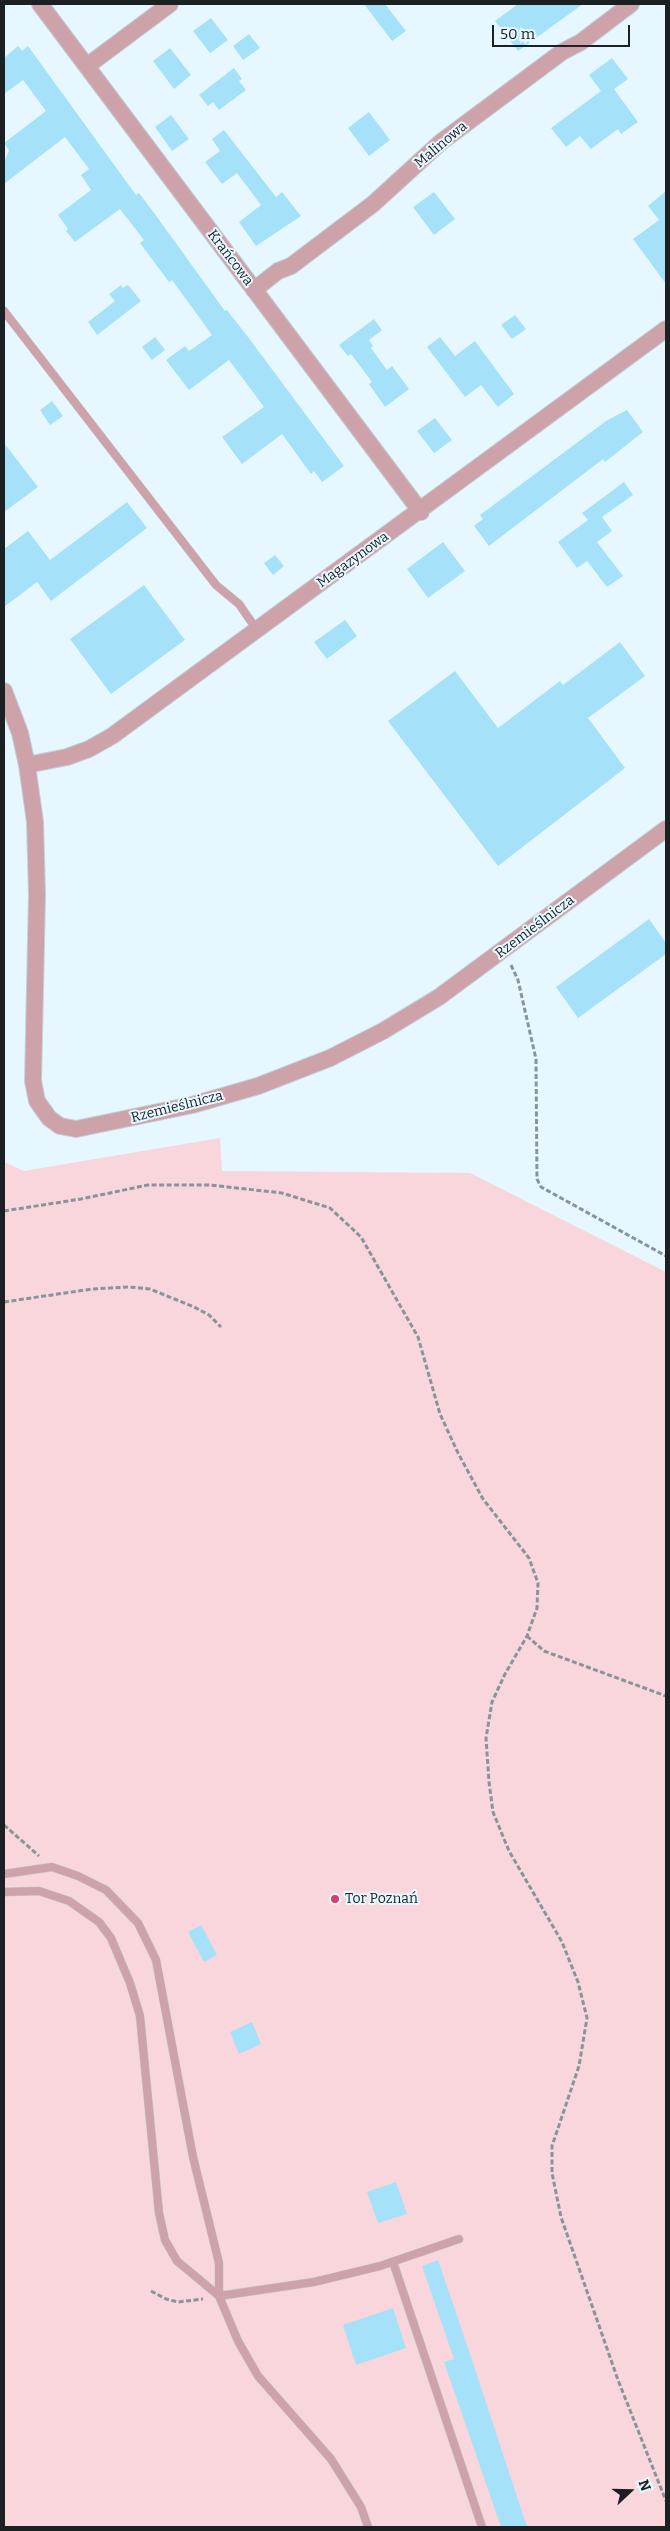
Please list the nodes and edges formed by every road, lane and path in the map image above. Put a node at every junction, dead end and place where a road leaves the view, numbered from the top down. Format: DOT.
graph roads {
  1 [pos="40,4"];
  2 [pos="170,4"];
  3 [pos="632,4"];
  4 [pos="87,66"];
  5 [pos="254,290"];
  6 [pos="4,311"];
  7 [pos="666,330"];
  8 [pos="421,512"];
  9 [pos="256,630"];
  10 [pos="4,691"];
  11 [pos="27,765"];
  12 [pos="666,829"];
  13 [pos="503,951"];
  14 [pos="4,1211"];
  15 [pos="666,1256"];
  16 [pos="4,1302"];
  17 [pos="221,1327"];
  18 [pos="527,1636"];
  19 [pos="666,1696"];
  20 [pos="4,1825"];
  21 [pos="52,1867"];
  22 [pos="4,1874"];
  23 [pos="4,1892"];
  24 [pos="459,2239"];
  25 [pos="393,2262"];
  26 [pos="151,2291"];
  27 [pos="219,2296"];
  28 [pos="666,2501"];
  29 [pos="368,2527"];
  30 [pos="482,2527"];
  1 -- 4 [label="street, Krańcowa"];
  2 -- 4 [label="street"];
  3 -- 5 [label="street, Malinowa"];
  4 -- 5 [label="street, Krańcowa"];
  5 -- 8 [label="street, Krańcowa"];
  6 -- 9 [label="lane"];
  7 -- 8 [label="street, Magazynowa"];
  8 -- 9 [label="street, Magazynowa"];
  9 -- 11 [label="street, Magazynowa"];
  10 -- 11 [label="street, Rzemieślnicza"];
  11 -- 13 [label="street, Rzemieślnicza"];
  12 -- 13 [label="street, Rzemieślnicza"];
  13 -- 15 [label="path"];
  14 -- 18 [label="path"];
  16 -- 17 [label="path"];
  18 -- 19 [label="path"];
  18 -- 28 [label="path"];
  20 -- 21 [label="path"];
  21 -- 22 [label="lane"];
  21 -- 27 [label="lane"];
  23 -- 27 [label="lane"];
  24 -- 25 [label="lane"];
  25 -- 27 [label="lane"];
  25 -- 30 [label="lane"];
  26 -- 27 [label="path"];
  27 -- 29 [label="lane"];
}
